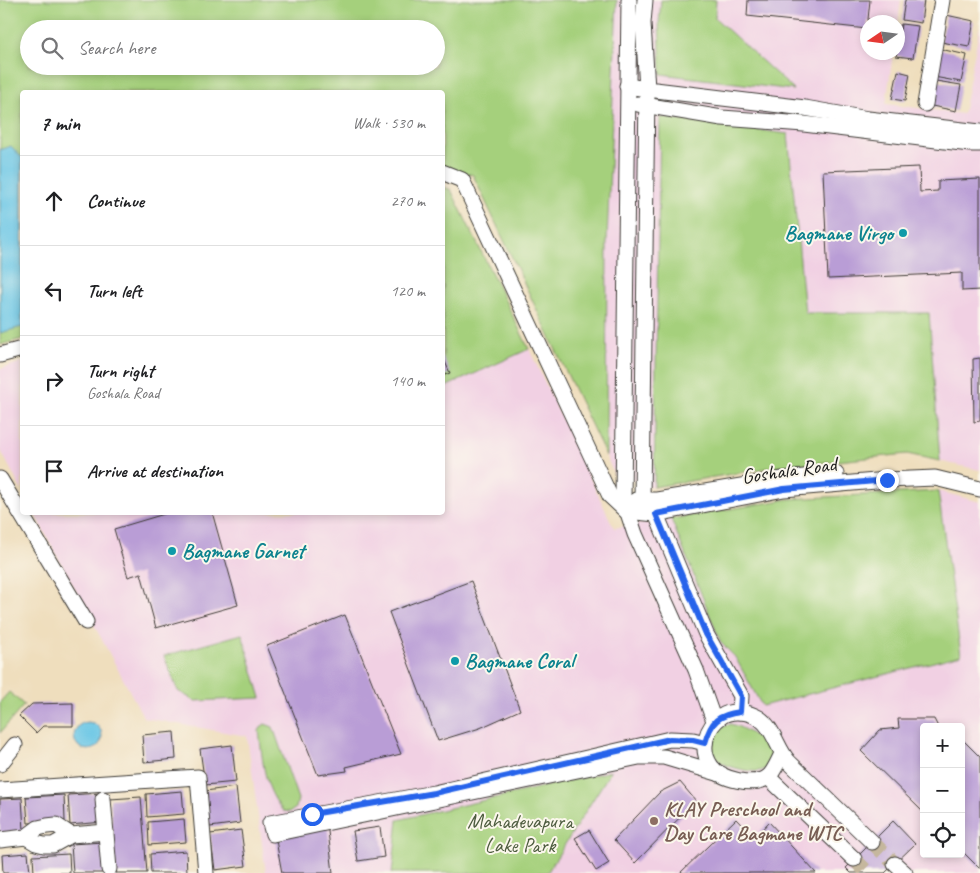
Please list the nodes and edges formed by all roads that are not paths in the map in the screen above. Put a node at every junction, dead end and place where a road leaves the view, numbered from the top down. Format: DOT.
graph roads {
  1 [pos="629,0"];
  2 [pos="645,0"];
  3 [pos="942,0"];
  4 [pos="647,89"];
  5 [pos="627,93"];
  6 [pos="925,104"];
  7 [pos="647,106"];
  8 [pos="980,132"];
  9 [pos="980,144"];
  10 [pos="445,173"];
  11 [pos="20,350"];
  12 [pos="0,355"];
  13 [pos="935,473"];
  14 [pos="958,478"];
  15 [pos="980,478"];
  16 [pos="0,479"];
  17 [pos="980,488"];
  18 [pos="642,501"];
  19 [pos="620,502"];
  20 [pos="20,512"];
  21 [pos="656,514"];
  22 [pos="22,515"];
  23 [pos="86,622"];
  24 [pos="740,712"];
  25 [pos="714,721"];
  26 [pos="705,743"];
  27 [pos="15,745"];
  28 [pos="782,754"];
  29 [pos="0,764"];
  30 [pos="721,774"];
  31 [pos="768,777"];
  32 [pos="0,790"];
  33 [pos="103,799"];
  34 [pos="106,832"];
  35 [pos="0,840"];
  36 [pos="872,842"];
  37 [pos="854,860"];
  38 [pos="109,869"];
  39 [pos="206,873"];
  1 -- 5 [label="street"];
  2 -- 4 [label="street"];
  3 -- 6 [label="street"];
  4 -- 5 [label="street"];
  4 -- 7 [label="street"];
  4 -- 8 [label="street"];
  5 -- 7 [label="street"];
  5 -- 19 [label="street"];
  7 -- 9 [label="street"];
  7 -- 18 [label="street"];
  10 -- 19 [label="street"];
  11 -- 12 [label="street"];
  13 -- 14 [label="street, Goshala Road"];
  13 -- 18 [label="street, Goshala Road"];
  13 -- 21 [label="street, Goshala Road"];
  14 -- 15 [label="street, Goshala Road"];
  14 -- 17 [label="street, Goshala Road"];
  16 -- 20 [label="street"];
  18 -- 19 [label="street, Goshala Road"];
  18 -- 21 [label="street"];
  19 -- 21 [label="street, Goshala Road"];
  19 -- 25 [label="street"];
  21 -- 24 [label="street"];
  22 -- 23 [label="street"];
  24 -- 25 [label="street"];
  24 -- 28 [label="street"];
  25 -- 26 [label="street"];
  26 -- 30 [label="street"];
  26 -- 30 [label="street"];
  27 -- 29 [label="street"];
  28 -- 31 [label="street"];
  28 -- 36 [label="street"];
  30 -- 31 [label="street"];
  31 -- 37 [label="street"];
  32 -- 39 [label="street"];
  33 -- 34 [label="street"];
  34 -- 35 [label="street"];
  34 -- 38 [label="street"];
}
